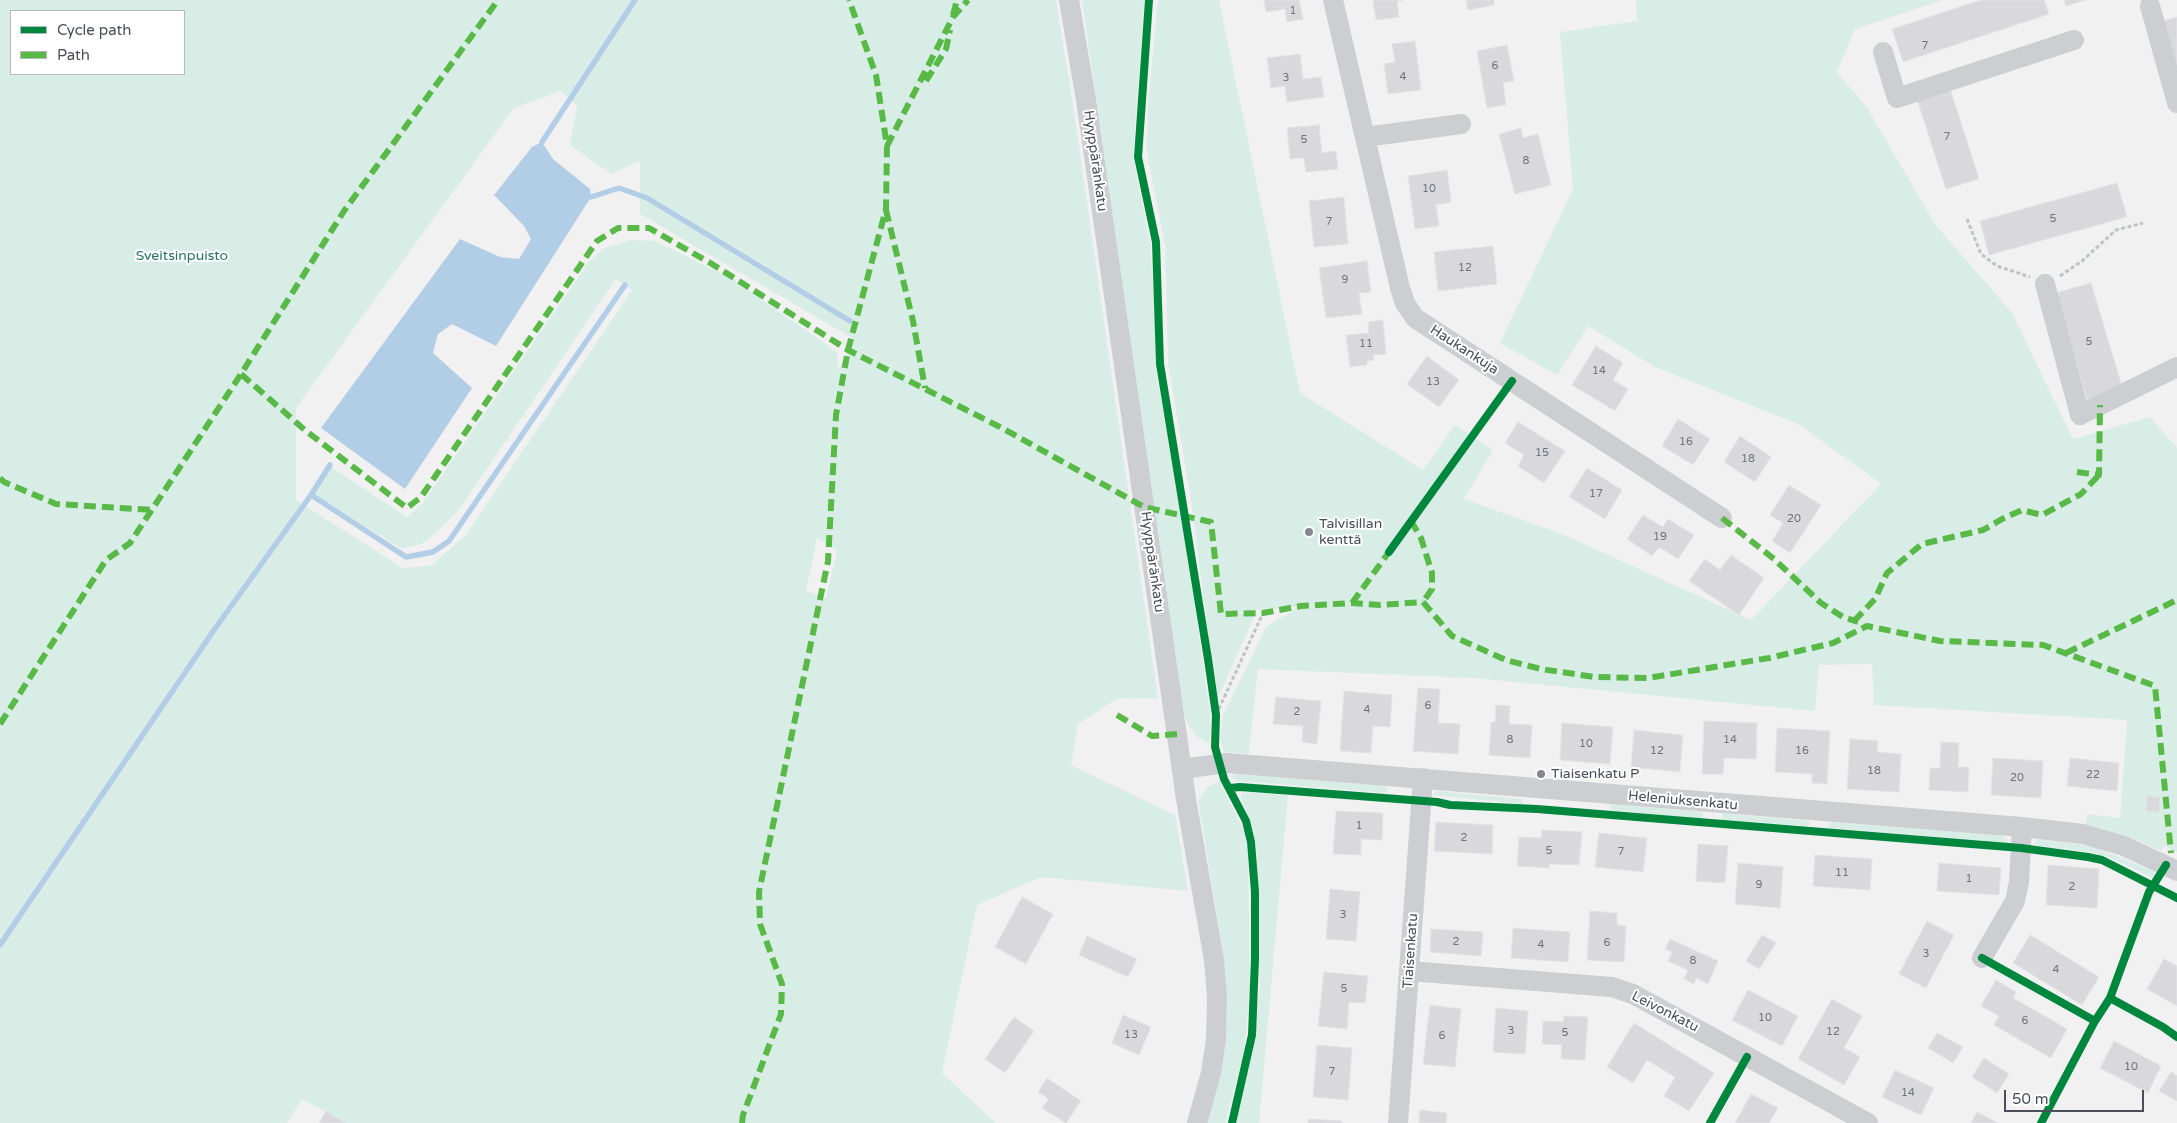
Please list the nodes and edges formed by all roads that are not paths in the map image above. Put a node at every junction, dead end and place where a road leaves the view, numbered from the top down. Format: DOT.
graph roads {
  1 [pos="1070,0"];
  2 [pos="1333,0"];
  3 [pos="2150,6"];
  4 [pos="2074,40"];
  5 [pos="1883,52"];
  6 [pos="2177,104"];
  7 [pos="1461,124"];
  8 [pos="1365,137"];
  9 [pos="2045,284"];
  10 [pos="2177,367"];
  11 [pos="1722,518"];
  12 [pos="1182,769"];
  13 [pos="1423,778"];
  14 [pos="2022,827"];
  15 [pos="2177,871"];
  16 [pos="1982,958"];
  17 [pos="1409,971"];
  18 [pos="1197,1123"];
  19 [pos="1398,1123"];
  20 [pos="1868,1123"];
  1 -- 12 [label="street, Hyyppäränkatu"];
  2 -- 8 [label="street, Haukankuja"];
  3 -- 6 [label="street"];
  4 -- 5 [label="street"];
  7 -- 8 [label="street"];
  8 -- 11 [label="street, Haukankuja"];
  9 -- 10 [label="street"];
  12 -- 13 [label="street, Heleniuksenkatu"];
  12 -- 18 [label="street, Hyyppäränkatu"];
  13 -- 14 [label="street, Heleniuksenkatu"];
  13 -- 17 [label="street, Tiaisenkatu"];
  14 -- 15 [label="street, Heleniuksenkatu"];
  14 -- 16 [label="street"];
  17 -- 19 [label="street, Tiaisenkatu"];
  17 -- 20 [label="street, Leivonkatu"];
}
